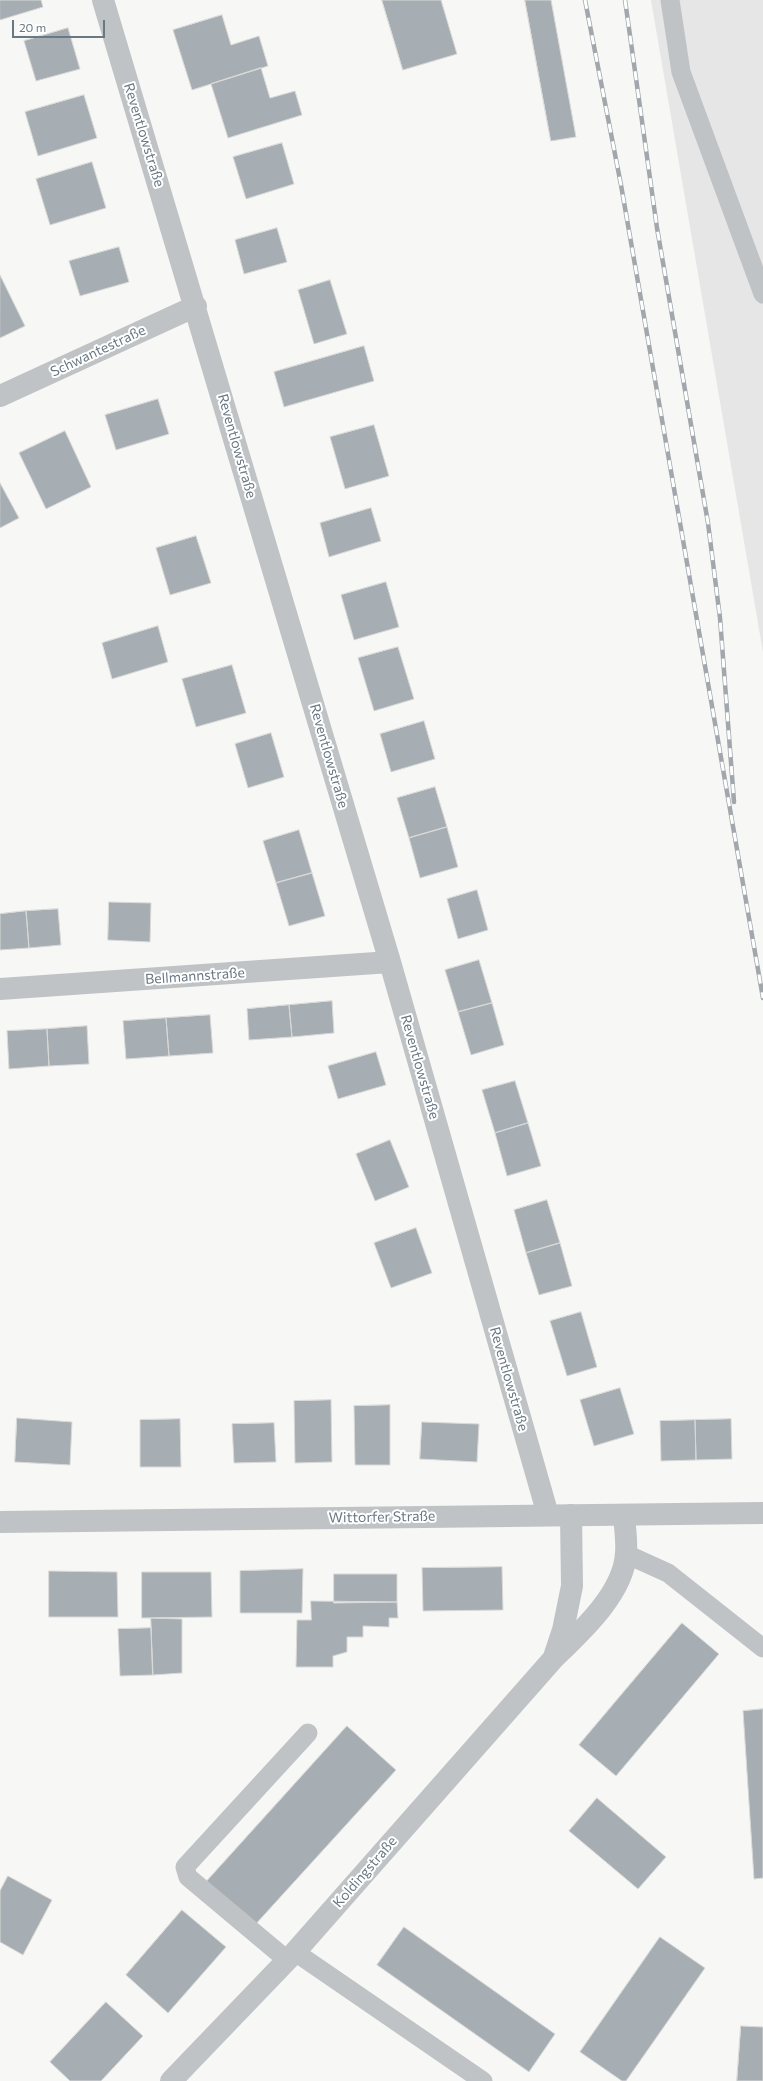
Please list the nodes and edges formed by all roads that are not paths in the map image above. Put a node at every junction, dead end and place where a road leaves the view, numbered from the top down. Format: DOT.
graph roads {
  1 [pos="103,0"];
  2 [pos="670,0"];
  3 [pos="763,294"];
  4 [pos="196,306"];
  5 [pos="0,396"];
  6 [pos="390,962"];
  7 [pos="0,989"];
  8 [pos="763,1513"];
  9 [pos="548,1515"];
  10 [pos="571,1515"];
  11 [pos="624,1516"];
  12 [pos="0,1522"];
  13 [pos="626,1554"];
  14 [pos="763,1648"];
  15 [pos="554,1658"];
  16 [pos="308,1733"];
  17 [pos="291,1956"];
  18 [pos="171,2081"];
  19 [pos="483,2081"];
  1 -- 4 [label="street, Reventlowstraße"];
  2 -- 3 [label="lane"];
  4 -- 5 [label="street, Schwantestraße"];
  4 -- 6 [label="street, Reventlowstraße"];
  6 -- 7 [label="street, Bellmannstraße"];
  6 -- 9 [label="street, Reventlowstraße"];
  8 -- 11 [label="street, Wittorfer Straße"];
  9 -- 10 [label="street, Wittorfer Straße"];
  9 -- 12 [label="street, Wittorfer Straße"];
  10 -- 11 [label="street, Wittorfer Straße"];
  10 -- 15 [label="street, Koldingstraße"];
  11 -- 13 [label="street, Koldingstraße"];
  13 -- 14 [label="lane"];
  13 -- 15 [label="street, Koldingstraße"];
  15 -- 17 [label="street, Koldingstraße"];
  16 -- 17 [label="lane"];
  17 -- 18 [label="street, Koldingstraße"];
  17 -- 19 [label="lane"];
}
